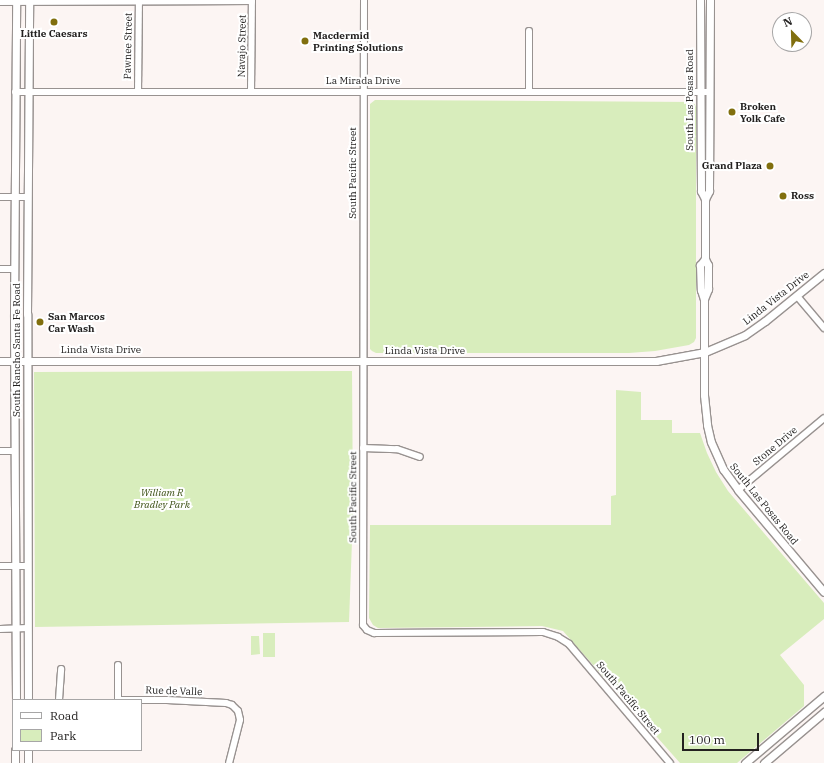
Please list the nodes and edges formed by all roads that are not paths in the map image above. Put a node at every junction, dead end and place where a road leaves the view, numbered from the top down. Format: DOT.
graph roads {
  1 [pos="364,0"];
  2 [pos="700,0"];
  3 [pos="710,0"];
  4 [pos="16,1"];
  5 [pos="29,1"];
  6 [pos="139,1"];
  7 [pos="252,1"];
  8 [pos="0,2"];
  9 [pos="529,31"];
  10 [pos="251,91"];
  11 [pos="364,91"];
  12 [pos="530,91"];
  13 [pos="15,92"];
  14 [pos="28,92"];
  15 [pos="138,92"];
  16 [pos="701,92"];
  17 [pos="710,92"];
  18 [pos="0,197"];
  19 [pos="14,197"];
  20 [pos="27,197"];
  21 [pos="705,199"];
  22 [pos="0,269"];
  23 [pos="14,269"];
  24 [pos="824,273"];
  25 [pos="796,296"];
  26 [pos="824,328"];
  27 [pos="705,352"];
  28 [pos="28,360"];
  29 [pos="0,361"];
  30 [pos="15,361"];
  31 [pos="363,361"];
  32 [pos="824,418"];
  33 [pos="363,448"];
  34 [pos="0,451"];
  35 [pos="15,451"];
  36 [pos="420,457"];
  37 [pos="738,490"];
  38 [pos="0,566"];
  39 [pos="16,566"];
  40 [pos="28,566"];
  41 [pos="824,592"];
  42 [pos="16,628"];
  43 [pos="28,628"];
  44 [pos="0,629"];
  45 [pos="118,665"];
  46 [pos="61,669"];
  47 [pos="824,696"];
  48 [pos="16,699"];
  49 [pos="28,699"];
  50 [pos="59,699"];
  51 [pos="119,699"];
  52 [pos="142,700"];
  53 [pos="824,712"];
  54 [pos="15,751"];
  55 [pos="28,751"];
  56 [pos="15,763"];
  57 [pos="28,763"];
  58 [pos="229,763"];
  59 [pos="670,763"];
  60 [pos="745,763"];
  61 [pos="764,763"];
  1 -- 11 [label="street, South Pacific Street"];
  2 -- 16 [label="main road, South Las Posas Road"];
  3 -- 17 [label="main road, South Las Posas Road"];
  4 -- 5 [label="street"];
  4 -- 8 [label="street"];
  4 -- 13 [label="main road, South Rancho Santa Fe Road"];
  5 -- 6 [label="street"];
  5 -- 14 [label="main road, South Rancho Santa Fe Road"];
  6 -- 7 [label="street"];
  6 -- 15 [label="street, Pawnee Street"];
  7 -- 10 [label="street, Navajo Street"];
  9 -- 12 [label="street"];
  10 -- 11 [label="street, La Mirada Drive"];
  10 -- 15 [label="street, La Mirada Drive"];
  11 -- 12 [label="street, La Mirada Drive"];
  11 -- 31 [label="street, South Pacific Street"];
  12 -- 16 [label="street, La Mirada Drive"];
  13 -- 14 [label="street, La Mirada Drive"];
  13 -- 19 [label="main road, South Rancho Santa Fe Road"];
  14 -- 15 [label="street, La Mirada Drive"];
  14 -- 20 [label="main road, South Rancho Santa Fe Road"];
  16 -- 17 [label="street, La Mirada Drive"];
  16 -- 21 [label="main road, South Las Posas Road"];
  17 -- 21 [label="main road, South Las Posas Road"];
  18 -- 19 [label="street"];
  19 -- 20 [label="street"];
  19 -- 23 [label="main road, South Rancho Santa Fe Road"];
  20 -- 28 [label="main road, South Rancho Santa Fe Road"];
  21 -- 27 [label="main road, South Las Posas Road"];
  22 -- 23 [label="street"];
  23 -- 30 [label="main road, South Rancho Santa Fe Road"];
  24 -- 25 [label="main road, Linda Vista Drive"];
  25 -- 26 [label="street"];
  25 -- 27 [label="main road, Linda Vista Drive"];
  27 -- 31 [label="main road, Linda Vista Drive"];
  27 -- 37 [label="main road, South Las Posas Road"];
  28 -- 30 [label="main road, Linda Vista Drive"];
  28 -- 31 [label="main road, Linda Vista Drive"];
  28 -- 40 [label="main road, South Rancho Santa Fe Road"];
  29 -- 30 [label="main road, Linda Vista Drive"];
  30 -- 35 [label="main road, South Rancho Santa Fe Road"];
  31 -- 33 [label="street, South Pacific Street"];
  32 -- 37 [label="street, Stone Drive"];
  33 -- 36 [label="street"];
  33 -- 59 [label="street, South Pacific Street"];
  34 -- 35 [label="street"];
  35 -- 39 [label="main road, South Rancho Santa Fe Road"];
  37 -- 41 [label="main road, South Las Posas Road"];
  38 -- 39 [label="street"];
  39 -- 40 [label="street"];
  39 -- 42 [label="main road, South Rancho Santa Fe Road"];
  40 -- 43 [label="main road, South Rancho Santa Fe Road"];
  42 -- 43 [label="street"];
  42 -- 44 [label="street"];
  42 -- 48 [label="main road, South Rancho Santa Fe Road"];
  43 -- 49 [label="main road, South Rancho Santa Fe Road"];
  45 -- 51 [label="street"];
  46 -- 50 [label="street"];
  47 -- 60 [label="main road"];
  52 -- 58 [label="street, Rue de Valle"];
  53 -- 61 [label="main road"];
  54 -- 56 [label="main road"];
  55 -- 57 [label="main road"];
}
